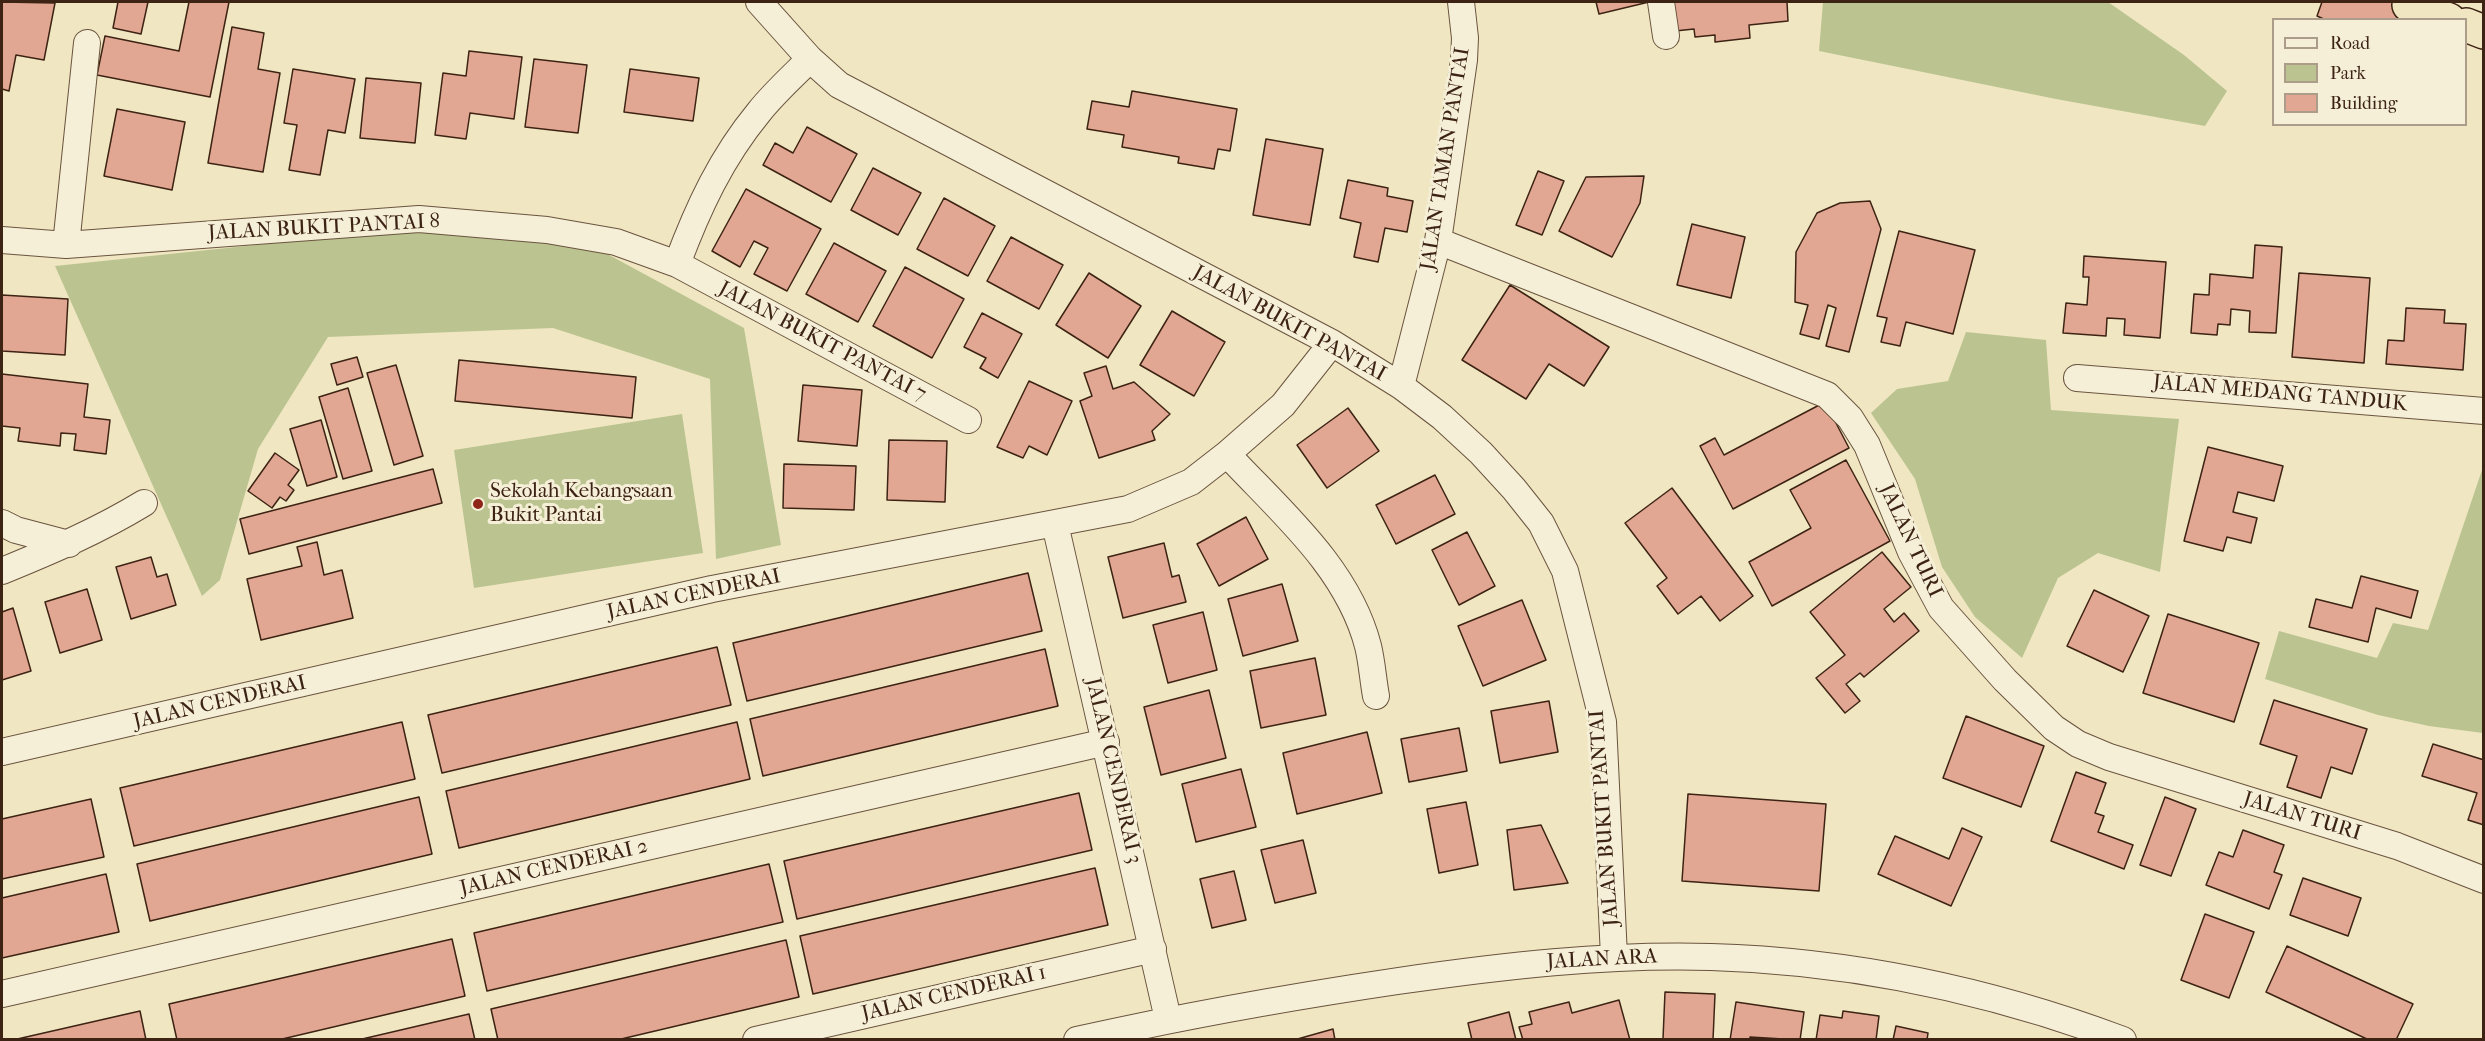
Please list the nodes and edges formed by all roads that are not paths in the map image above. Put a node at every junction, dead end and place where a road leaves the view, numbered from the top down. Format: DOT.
graph roads {
  1 [pos="759,2"];
  2 [pos="1461,2"];
  3 [pos="1661,2"];
  4 [pos="2409,5"];
  5 [pos="2444,18"];
  6 [pos="2467,25"];
  7 [pos="2484,32"];
  8 [pos="1666,36"];
  9 [pos="87,43"];
  10 [pos="810,59"];
  11 [pos="2,240"];
  12 [pos="1438,241"];
  13 [pos="66,245"];
  14 [pos="677,264"];
  15 [pos="1332,343"];
  16 [pos="2077,378"];
  17 [pos="1401,386"];
  18 [pos="2484,411"];
  19 [pos="968,420"];
  20 [pos="1227,454"];
  21 [pos="144,503"];
  22 [pos="2,523"];
  23 [pos="1055,524"];
  24 [pos="69,544"];
  25 [pos="2,571"];
  26 [pos="1376,696"];
  27 [pos="1106,742"];
  28 [pos="2,753"];
  29 [pos="2484,879"];
  30 [pos="1153,949"];
  31 [pos="1614,957"];
  32 [pos="2,994"];
  33 [pos="1168,1019"];
  34 [pos="756,1040"];
  35 [pos="1077,1040"];
  36 [pos="2123,1040"];
  1 -- 10 [label="street, JALAN BUKIT PANTAI"];
  2 -- 12 [label="street, JALAN TAMAN PANTAI"];
  3 -- 8 [label="street"];
  4 -- 5 [label="highway"];
  6 -- 7 [label="highway"];
  9 -- 13 [label="street"];
  10 -- 14 [label="street"];
  10 -- 15 [label="street, JALAN BUKIT PANTAI"];
  11 -- 13 [label="street, JALAN BUKIT PANTAI 8"];
  12 -- 17 [label="street, JALAN TAMAN PANTAI"];
  12 -- 29 [label="street, JALAN TURI"];
  13 -- 14 [label="street, JALAN BUKIT PANTAI 8"];
  14 -- 19 [label="street, JALAN BUKIT PANTAI 7"];
  15 -- 17 [label="street, JALAN BUKIT PANTAI"];
  15 -- 20 [label="street, JALAN CENDERAI"];
  16 -- 18 [label="street, JALAN MEDANG TANDUK"];
  17 -- 31 [label="street, JALAN BUKIT PANTAI"];
  20 -- 23 [label="street, JALAN CENDERAI"];
  20 -- 26 [label="street"];
  21 -- 24 [label="street"];
  22 -- 24 [label="street"];
  23 -- 27 [label="street, JALAN CENDERAI 3"];
  23 -- 28 [label="street, JALAN CENDERAI"];
  24 -- 25 [label="street"];
  27 -- 30 [label="street, JALAN CENDERAI 3"];
  27 -- 32 [label="street, JALAN CENDERAI 2"];
  30 -- 33 [label="street, JALAN CENDERAI 3"];
  30 -- 34 [label="street, JALAN CENDERAI 1"];
  31 -- 33 [label="street, JALAN ARA"];
  31 -- 36 [label="street, JALAN ARA"];
  33 -- 35 [label="street, JALAN ARA"];
}
